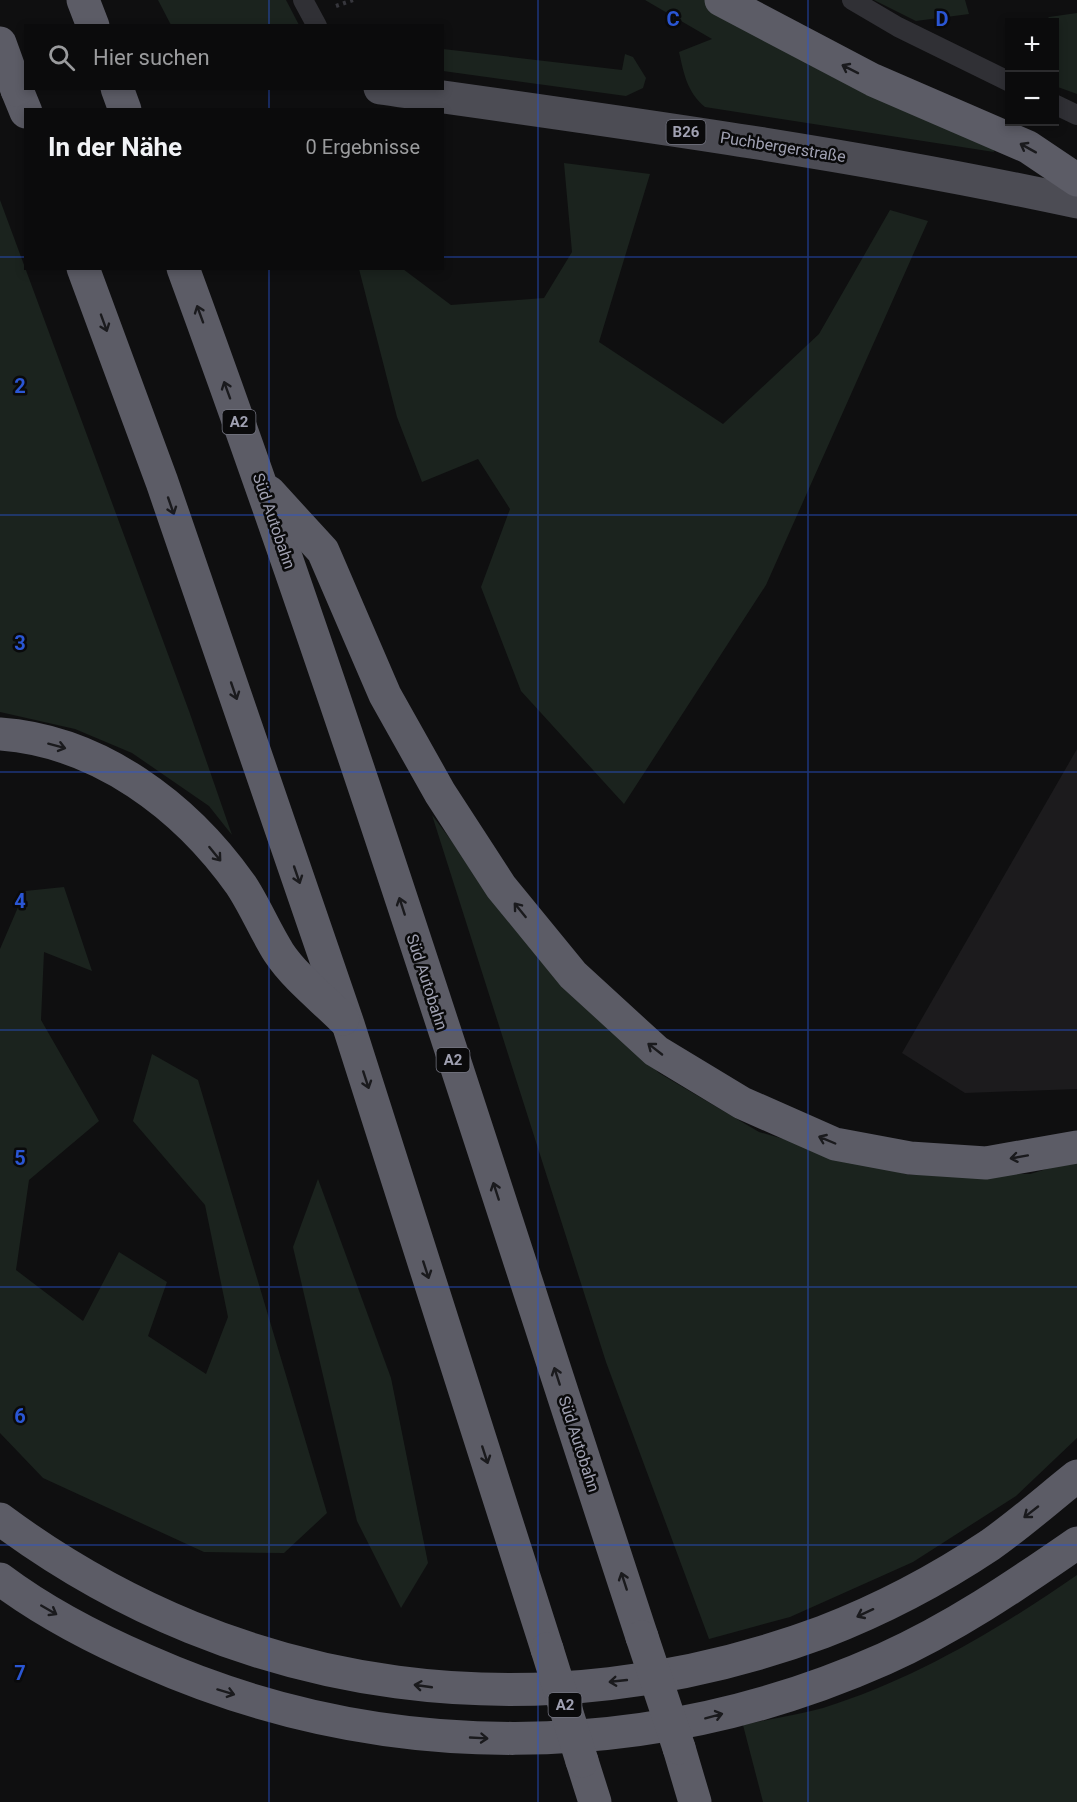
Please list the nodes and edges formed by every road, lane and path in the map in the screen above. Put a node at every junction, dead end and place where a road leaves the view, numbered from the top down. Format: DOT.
graph roads {
  1 [pos="83,0"];
  2 [pos="303,0"];
  3 [pos="721,0"];
  4 [pos="852,0"];
  5 [pos="92,24"];
  6 [pos="316,24"];
  7 [pos="0,43"];
  8 [pos="0,56"];
  9 [pos="24,58"];
  10 [pos="1005,80"];
  11 [pos="394,90"];
  12 [pos="21,101"];
  13 [pos="1059,106"];
  14 [pos="1077,115"];
  15 [pos="1077,180"];
  16 [pos="1077,202"];
  17 [pos="84,270"];
  18 [pos="184,270"];
  19 [pos="262,484"];
  20 [pos="0,734"];
  21 [pos="348,1024"];
  22 [pos="1077,1147"];
  23 [pos="1077,1476"];
  24 [pos="0,1519"];
  25 [pos="1077,1543"];
  26 [pos="0,1579"];
  27 [pos="595,1802"];
  28 [pos="695,1802"];
  1 -- 5 [label="highway"];
  2 -- 6 [label="lane"];
  15 -- 3 [label="highway, one-way"];
  4 -- 10 [label="lane"];
  7 -- 12 [label="highway, bridge"];
  8 -- 9 [label="main road"];
  11 -- 16 [label="main road, Puchbergerstraße / B26"];
  13 -- 14 [label="lane"];
  17 -- 21 [label="highway, A2, one-way"];
  19 -- 18 [label="highway, Süd Autobahn / A2, one-way"];
  22 -- 19 [label="highway, one-way"];
  28 -- 19 [label="highway, Süd Autobahn / A2, one-way, bridge"];
  20 -- 21 [label="highway, one-way"];
  21 -- 27 [label="highway, A2, one-way, bridge"];
  23 -- 24 [label="highway, one-way"];
  26 -- 25 [label="highway, one-way"];
}
